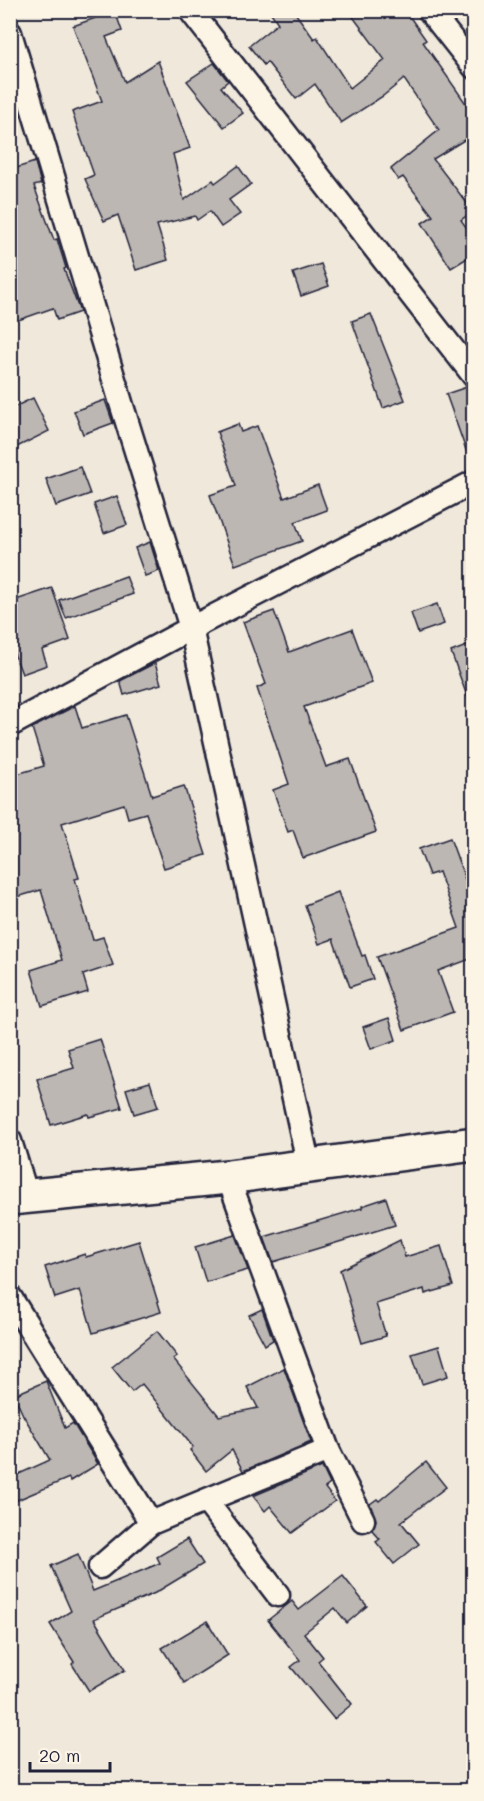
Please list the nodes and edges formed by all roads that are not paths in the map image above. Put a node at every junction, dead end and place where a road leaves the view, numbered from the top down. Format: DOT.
graph roads {
  1 [pos="190,10"];
  2 [pos="429,10"];
  3 [pos="10,33"];
  4 [pos="474,67"];
  5 [pos="474,376"];
  6 [pos="474,482"];
  7 [pos="191,628"];
  8 [pos="10,725"];
  9 [pos="10,1141"];
  10 [pos="474,1144"];
  11 [pos="309,1167"];
  12 [pos="228,1177"];
  13 [pos="19,1197"];
  14 [pos="10,1297"];
  15 [pos="328,1450"];
  16 [pos="206,1501"];
  17 [pos="363,1520"];
  18 [pos="152,1523"];
  19 [pos="100,1567"];
  20 [pos="278,1595"];
  1 -- 5 [label="street"];
  2 -- 4 [label="street"];
  3 -- 7 [label="street"];
  6 -- 7 [label="street"];
  7 -- 8 [label="street"];
  7 -- 11 [label="street"];
  9 -- 13 [label="street"];
  10 -- 11 [label="main road"];
  11 -- 12 [label="main road"];
  12 -- 13 [label="main road"];
  12 -- 15 [label="street"];
  14 -- 18 [label="street"];
  15 -- 16 [label="street"];
  15 -- 17 [label="street"];
  16 -- 18 [label="street"];
  16 -- 20 [label="street"];
  18 -- 19 [label="street"];
}
